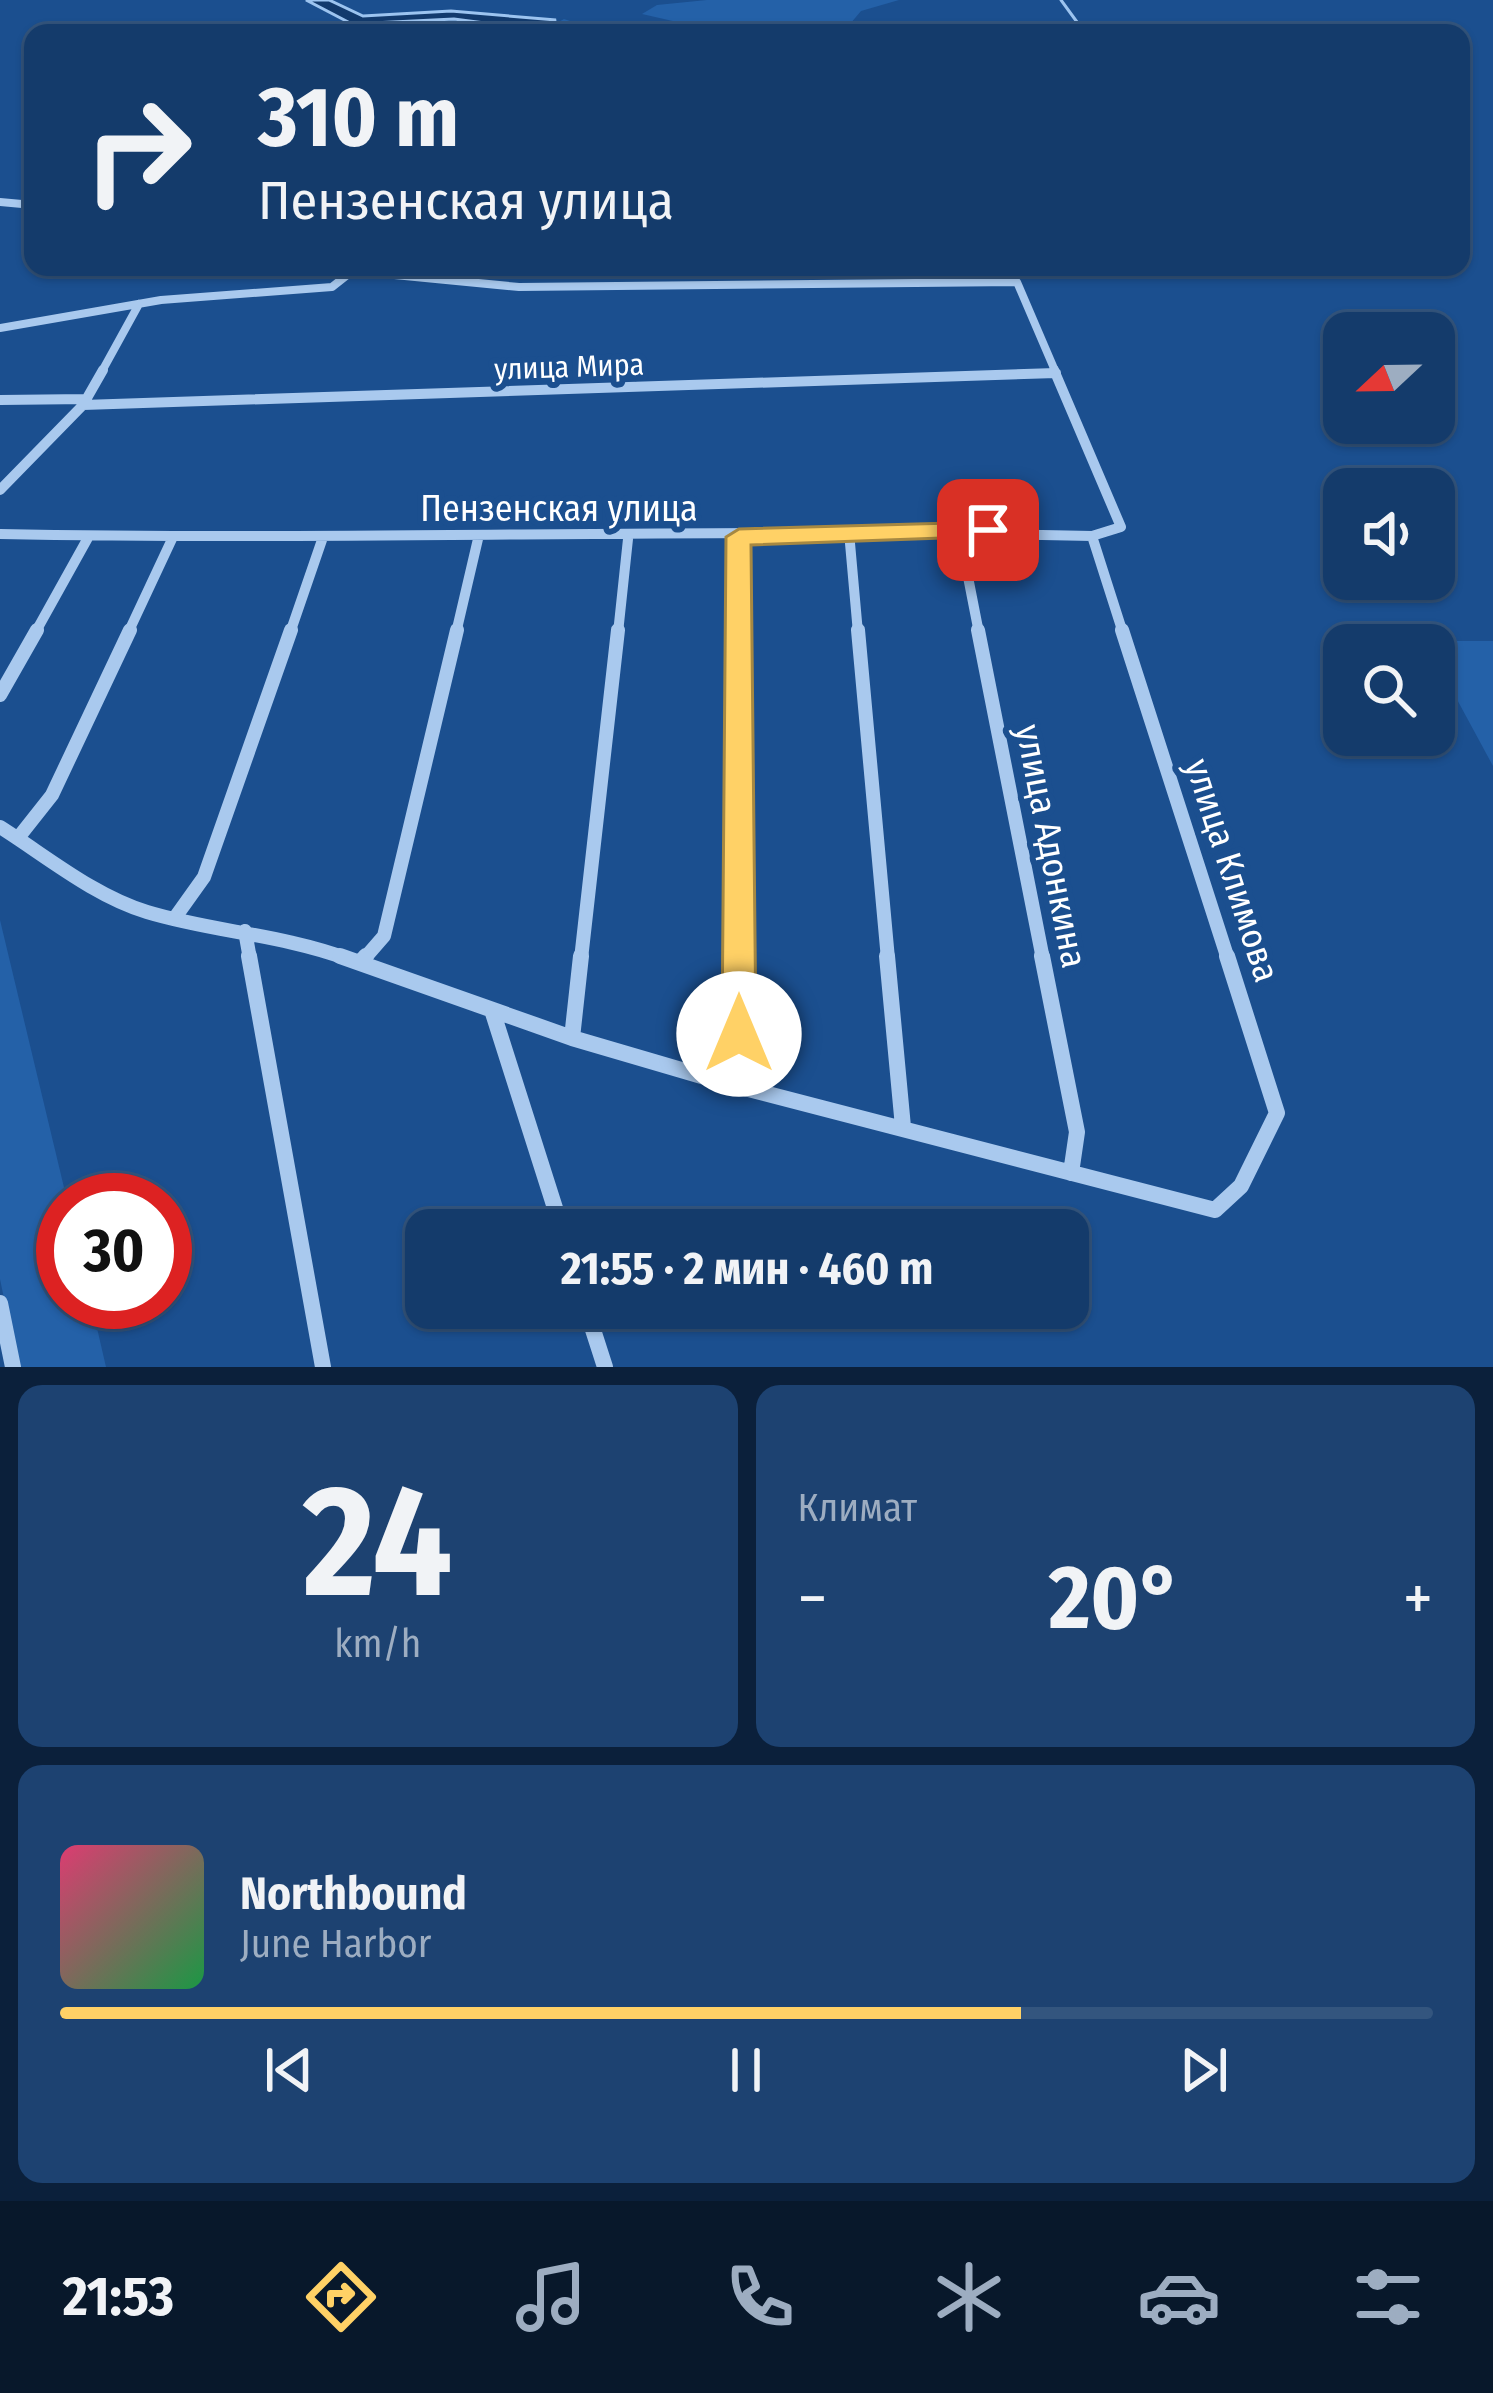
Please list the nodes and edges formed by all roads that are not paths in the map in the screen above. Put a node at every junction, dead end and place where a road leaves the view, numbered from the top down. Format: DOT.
graph roads {
  1 [pos="346,276"];
  2 [pos="396,276"];
  3 [pos="139,304"];
  4 [pos="0,328"];
  5 [pos="1056,373"];
  6 [pos="0,400"];
  7 [pos="85,402"];
  8 [pos="0,490"];
  9 [pos="849,532"];
  10 [pos="959,532"];
  11 [pos="0,534"];
  12 [pos="89,536"];
  13 [pos="1092,536"];
  14 [pos="739,537"];
  15 [pos="172,539"];
  16 [pos="478,539"];
  17 [pos="628,539"];
  18 [pos="322,540"];
  19 [pos="0,695"];
  20 [pos="0,827"];
  21 [pos="18,838"];
  22 [pos="174,920"];
  23 [pos="245,931"];
  24 [pos="360,963"];
  25 [pos="492,1010"];
  26 [pos="572,1038"];
  27 [pos="728,1084"];
  28 [pos="904,1127"];
  29 [pos="1070,1173"];
  30 [pos="555,1209"];
  31 [pos="0,1303"];
  32 [pos="593,1329"];
  33 [pos="14,1367"];
  34 [pos="323,1367"];
  35 [pos="605,1367"];
  1 -- 3 [label="street"];
  2 -- 5 [label="street"];
  3 -- 4 [label="street"];
  3 -- 7 [label="street"];
  5 -- 7 [label="street, улица Мира"];
  5 -- 13 [label="street, Пензенская улица"];
  6 -- 7 [label="street, улица Мира"];
  7 -- 8 [label="street"];
  9 -- 10 [label="street, Пензенская улица"];
  9 -- 14 [label="street, Пензенская улица"];
  9 -- 28 [label="street"];
  10 -- 13 [label="street, Пензенская улица"];
  10 -- 29 [label="street, улица Адонкина"];
  11 -- 12 [label="street, Пензенская улица"];
  12 -- 15 [label="street, Пензенская улица"];
  12 -- 19 [label="street"];
  13 -- 29 [label="street, улица Климова"];
  14 -- 17 [label="street, Пензенская улица"];
  14 -- 27 [label="street"];
  15 -- 18 [label="street, Пензенская улица"];
  15 -- 21 [label="street"];
  16 -- 17 [label="street, Пензенская улица"];
  16 -- 18 [label="street, Пензенская улица"];
  16 -- 24 [label="street"];
  17 -- 26 [label="street"];
  18 -- 22 [label="street"];
  20 -- 21 [label="street"];
  21 -- 22 [label="street"];
  22 -- 23 [label="street"];
  23 -- 24 [label="street"];
  23 -- 34 [label="street"];
  24 -- 25 [label="street"];
  25 -- 26 [label="street"];
  25 -- 30 [label="street"];
  26 -- 27 [label="street"];
  27 -- 28 [label="street"];
  28 -- 29 [label="street"];
  31 -- 33 [label="street"];
  32 -- 35 [label="street"];
}
